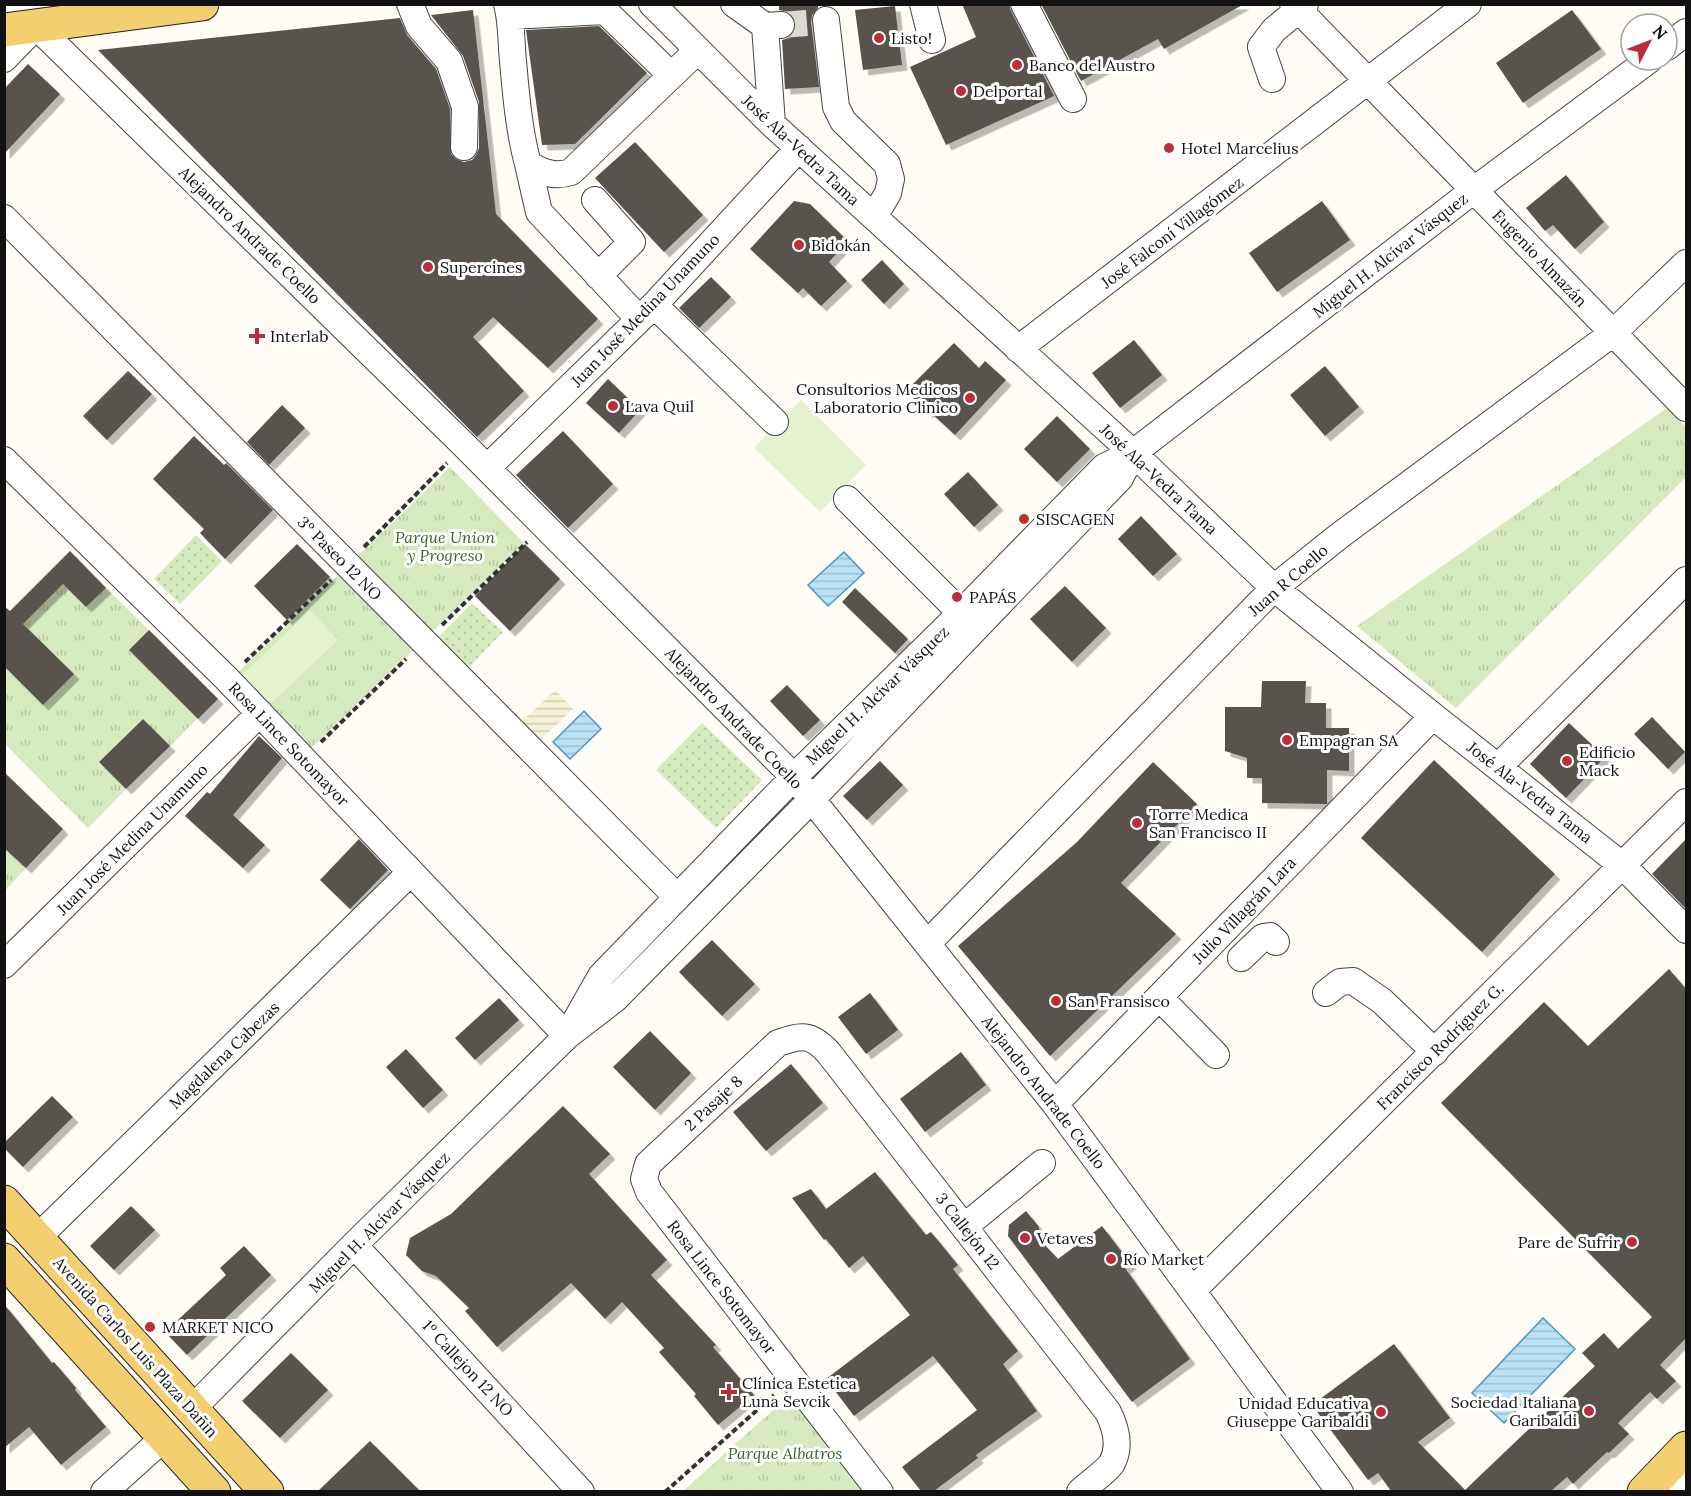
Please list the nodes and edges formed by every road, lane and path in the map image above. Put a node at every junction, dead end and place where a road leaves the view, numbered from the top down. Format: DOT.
graph roads {
  1 [pos="202,4"];
  2 [pos="410,4"];
  3 [pos="734,4"];
  4 [pos="923,4"];
  5 [pos="1024,4"];
  6 [pos="1468,4"];
  7 [pos="1299,6"];
  8 [pos="656,8"];
  9 [pos="509,10"];
  10 [pos="604,11"];
  11 [pos="825,16"];
  12 [pos="20,28"];
  13 [pos="932,40"];
  14 [pos="697,51"];
  15 [pos="4,59"];
  16 [pos="1633,72"];
  17 [pos="671,75"];
  18 [pos="1272,79"];
  19 [pos="1369,82"];
  20 [pos="1073,99"];
  21 [pos="772,124"];
  22 [pos="464,147"];
  23 [pos="799,148"];
  24 [pos="528,164"];
  25 [pos="572,172"];
  26 [pos="1474,190"];
  27 [pos="595,200"];
  28 [pos="539,212"];
  29 [pos="4,218"];
  30 [pos="874,218"];
  31 [pos="1686,262"];
  32 [pos="598,276"];
  33 [pos="647,312"];
  34 [pos="1613,333"];
  35 [pos="1018,349"];
  36 [pos="1686,408"];
  37 [pos="775,422"];
  38 [pos="464,445"];
  39 [pos="1133,453"];
  40 [pos="4,460"];
  41 [pos="487,468"];
  42 [pos="847,499"];
  43 [pos="544,525"];
  44 [pos="346,565"];
  45 [pos="1686,580"];
  46 [pos="1274,588"];
  47 [pos="961,613"];
  48 [pos="423,643"];
  49 [pos="228,679"];
  50 [pos="260,713"];
  51 [pos="1433,716"];
  52 [pos="304,759"];
  53 [pos="1498,767"];
  54 [pos="794,777"];
  55 [pos="812,799"];
  56 [pos="1686,802"];
  57 [pos="1623,866"];
  58 [pos="411,872"];
  59 [pos="677,897"];
  60 [pos="1686,930"];
  61 [pos="1276,942"];
  62 [pos="928,943"];
  63 [pos="1241,958"];
  64 [pos="4,964"];
  65 [pos="1326,993"];
  66 [pos="1159,997"];
  67 [pos="567,1036"];
  68 [pos="778,1043"];
  69 [pos="1434,1052"];
  70 [pos="1216,1054"];
  71 [pos="1055,1104"];
  72 [pos="1042,1163"];
  73 [pos="648,1164"];
  74 [pos="4,1202"];
  75 [pos="964,1227"];
  76 [pos="37,1238"];
  77 [pos="354,1245"];
  78 [pos="4,1260"];
  79 [pos="1193,1290"];
  80 [pos="793,1378"];
  81 [pos="192,1409"];
  82 [pos="165,1437"];
  83 [pos="1686,1448"];
  84 [pos="1686,1481"];
  85 [pos="104,1491"];
  86 [pos="214,1491"];
  87 [pos="267,1491"];
  88 [pos="581,1491"];
  89 [pos="664,1491"];
  90 [pos="880,1491"];
  91 [pos="1080,1491"];
  92 [pos="1340,1491"];
  93 [pos="1644,1491"];
  94 [pos="1676,1491"];
  1 -- 12 [label="main road"];
  2 -- 22 [label="street"];
  3 -- 21 [label="street"];
  4 -- 13 [label="street"];
  5 -- 20 [label="street"];
  6 -- 19 [label="street, José Falconí Villagómez"];
  7 -- 18 [label="street"];
  7 -- 19 [label="street, Eugenio Almazán"];
  8 -- 10 [label="street"];
  8 -- 14 [label="street, José Ala-Vedra Tama"];
  9 -- 10 [label="street"];
  9 -- 24 [label="street"];
  10 -- 17 [label="street"];
  11 -- 30 [label="street"];
  12 -- 15 [label="street"];
  12 -- 38 [label="street, Alejandro Andrade Coello"];
  14 -- 17 [label="street"];
  14 -- 21 [label="street, José Ala-Vedra Tama"];
  16 -- 26 [label="street, Miguel H. Alcívar Vásquez"];
  17 -- 25 [label="street"];
  19 -- 26 [label="street, Eugenio Almazán"];
  19 -- 35 [label="street, José Falconí Villagómez"];
  21 -- 23 [label="street, José Ala-Vedra Tama"];
  23 -- 30 [label="street, José Ala-Vedra Tama"];
  23 -- 33 [label="street, Juan José Medina Unamuno"];
  24 -- 25 [label="street"];
  24 -- 28 [label="street"];
  25 -- 28 [label="street"];
  26 -- 34 [label="street, Eugenio Almazán"];
  26 -- 39 [label="street, Miguel H. Alcívar Vásquez"];
  27 -- 32 [label="street"];
  28 -- 32 [label="street"];
  29 -- 44 [label="street, 3º Paseo 12 NO"];
  30 -- 35 [label="street, José Ala-Vedra Tama"];
  31 -- 34 [label="street, Juan R Coello"];
  32 -- 33 [label="street"];
  33 -- 37 [label="street"];
  33 -- 41 [label="street, Juan José Medina Unamuno"];
  34 -- 36 [label="street, Eugenio Almazán"];
  34 -- 46 [label="street, Juan R Coello"];
  35 -- 39 [label="street, José Ala-Vedra Tama"];
  38 -- 41 [label="street, Alejandro Andrade Coello"];
  38 -- 44 [label="path"];
  39 -- 46 [label="street, José Ala-Vedra Tama"];
  39 -- 47 [label="street, Miguel H. Alcívar Vásquez"];
  39 -- 55 [label="street, Miguel H. Alcívar Vásquez"];
  40 -- 49 [label="street, Rosa Lince Sotomayor"];
  41 -- 43 [label="street, Alejandro Andrade Coello"];
  42 -- 47 [label="street"];
  43 -- 48 [label="path"];
  43 -- 54 [label="street, Alejandro Andrade Coello"];
  44 -- 48 [label="street, 3º Paseo 12 NO"];
  44 -- 49 [label="path"];
  45 -- 53 [label="street"];
  46 -- 51 [label="street, José Ala-Vedra Tama"];
  46 -- 62 [label="street, Juan R Coello"];
  47 -- 54 [label="street, Miguel H. Alcívar Vásquez"];
  48 -- 52 [label="path"];
  48 -- 59 [label="street, 3º Paseo 12 NO"];
  49 -- 50 [label="street, Rosa Lince Sotomayor"];
  50 -- 52 [label="street, Rosa Lince Sotomayor"];
  50 -- 64 [label="street, Juan José Medina Unamuno"];
  51 -- 53 [label="street, José Ala-Vedra Tama"];
  51 -- 66 [label="street, Julio Villagrán Lara"];
  52 -- 58 [label="street, Rosa Lince Sotomayor"];
  53 -- 57 [label="street, José Ala-Vedra Tama"];
  54 -- 55 [label="street, Alejandro Andrade Coello"];
  54 -- 59 [label="street, Miguel H. Alcívar Vásquez"];
  55 -- 62 [label="street, Alejandro Andrade Coello"];
  55 -- 67 [label="street, Miguel H. Alcívar Vásquez"];
  56 -- 57 [label="street, Francísco Rodríguez G."];
  57 -- 60 [label="street, José Ala-Vedra Tama"];
  57 -- 69 [label="street, Francísco Rodríguez G."];
  58 -- 67 [label="street, Rosa Lince Sotomayor"];
  58 -- 76 [label="street, Magdalena Cabezas"];
  59 -- 67 [label="street, Miguel H. Alcívar Vásquez"];
  61 -- 63 [label="street"];
  62 -- 71 [label="street, Alejandro Andrade Coello"];
  65 -- 69 [label="street"];
  66 -- 70 [label="street"];
  66 -- 71 [label="street, Julio Villagrán Lara"];
  67 -- 77 [label="street, Miguel H. Alcívar Vásquez"];
  68 -- 73 [label="street, 2 Pasaje 8"];
  68 -- 75 [label="street, 3 Callejón 12"];
  69 -- 79 [label="street, Francísco Rodríguez G."];
  71 -- 79 [label="street, Alejandro Andrade Coello"];
  72 -- 75 [label="street"];
  73 -- 80 [label="street, Rosa Lince Sotomayor"];
  74 -- 76 [label="main road, Avenida Carlos Luis Plaza Dañin"];
  75 -- 91 [label="street, 3 Callejón 12"];
  76 -- 81 [label="main road, Avenida Carlos Luis Plaza Dañin"];
  77 -- 81 [label="street, Miguel H. Alcívar Vásquez"];
  77 -- 88 [label="street, 1º Callejon 12 NO"];
  78 -- 82 [label="main road"];
  79 -- 92 [label="street, Alejandro Andrade Coello"];
  80 -- 89 [label="path"];
  80 -- 90 [label="street, Rosa Lince Sotomayor"];
  81 -- 87 [label="main road, Avenida Carlos Luis Plaza Dañin"];
  82 -- 85 [label="street"];
  82 -- 86 [label="main road"];
  83 -- 93 [label="main road"];
  84 -- 94 [label="street"];
}
